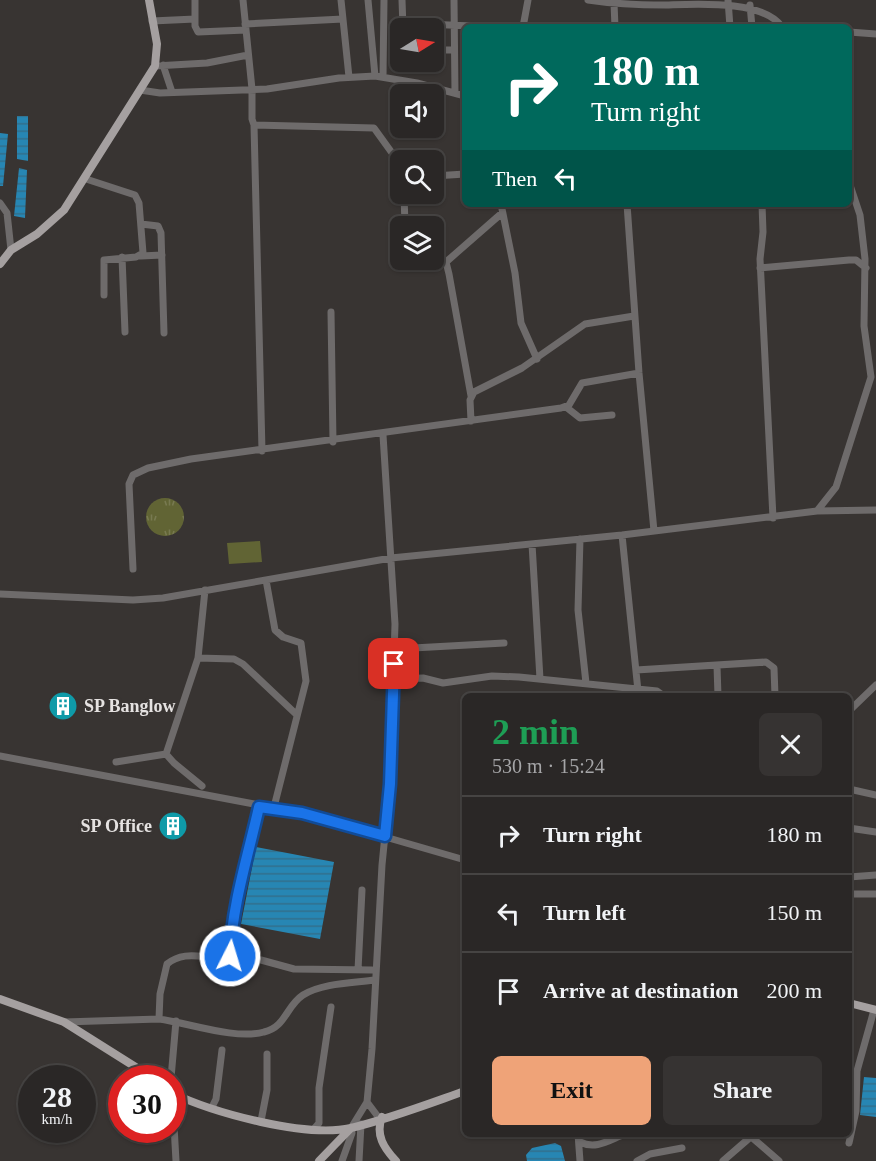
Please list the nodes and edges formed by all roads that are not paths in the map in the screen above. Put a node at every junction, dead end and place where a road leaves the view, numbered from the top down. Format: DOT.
graph roads {
  1 [pos="149,0"];
  2 [pos="195,0"];
  3 [pos="243,0"];
  4 [pos="340,0"];
  5 [pos="368,0"];
  6 [pos="384,0"];
  7 [pos="402,0"];
  8 [pos="454,0"];
  9 [pos="528,0"];
  10 [pos="588,0"];
  11 [pos="728,0"];
  12 [pos="735,0"];
  13 [pos="666,2"];
  14 [pos="614,3"];
  15 [pos="750,5"];
  16 [pos="343,18"];
  17 [pos="403,18"];
  18 [pos="195,19"];
  19 [pos="152,21"];
  20 [pos="444,24"];
  21 [pos="454,24"];
  22 [pos="524,24"];
  23 [pos="615,24"];
  24 [pos="730,24"];
  25 [pos="752,24"];
  26 [pos="780,24"];
  27 [pos="462,25"];
  28 [pos="246,27"];
  29 [pos="852,32"];
  30 [pos="876,34"];
  31 [pos="444,50"];
  32 [pos="454,50"];
  33 [pos="248,55"];
  34 [pos="454,65"];
  35 [pos="462,65"];
  36 [pos="159,66"];
  37 [pos="375,76"];
  38 [pos="349,77"];
  39 [pos="383,77"];
  40 [pos="252,89"];
  41 [pos="140,90"];
  42 [pos="172,92"];
  43 [pos="454,93"];
  44 [pos="462,95"];
  45 [pos="254,125"];
  46 [pos="390,151"];
  47 [pos="462,174"];
  48 [pos="444,175"];
  49 [pos="86,179"];
  50 [pos="852,191"];
  51 [pos="0,203"];
  52 [pos="501,207"];
  53 [pos="627,207"];
  54 [pos="762,207"];
  55 [pos="502,213"];
  56 [pos="141,224"];
  57 [pos="11,250"];
  58 [pos="162,255"];
  59 [pos="141,256"];
  60 [pos="122,257"];
  61 [pos="446,262"];
  62 [pos="0,264"];
  63 [pos="760,268"];
  64 [pos="866,268"];
  65 [pos="104,295"];
  66 [pos="331,312"];
  67 [pos="634,316"];
  68 [pos="125,332"];
  69 [pos="164,333"];
  70 [pos="537,359"];
  71 [pos="876,360"];
  72 [pos="639,373"];
  73 [pos="871,375"];
  74 [pos="471,396"];
  75 [pos="566,407"];
  76 [pos="612,415"];
  77 [pos="471,422"];
  78 [pos="383,435"];
  79 [pos="333,441"];
  80 [pos="262,451"];
  81 [pos="876,510"];
  82 [pos="818,511"];
  83 [pos="773,518"];
  84 [pos="654,531"];
  85 [pos="622,535"];
  86 [pos="580,539"];
  87 [pos="532,544"];
  88 [pos="391,558"];
  89 [pos="133,569"];
  90 [pos="266,580"];
  91 [pos="205,590"];
  92 [pos="0,594"];
  93 [pos="504,643"];
  94 [pos="395,649"];
  95 [pos="198,657"];
  96 [pos="717,666"];
  97 [pos="636,670"];
  98 [pos="394,679"];
  99 [pos="540,679"];
  100 [pos="586,683"];
  101 [pos="876,685"];
  102 [pos="638,691"];
  103 [pos="660,693"];
  104 [pos="718,693"];
  105 [pos="775,693"];
  106 [pos="852,708"];
  107 [pos="297,715"];
  108 [pos="166,754"];
  109 [pos="0,756"];
  110 [pos="116,762"];
  111 [pos="202,786"];
  112 [pos="852,790"];
  113 [pos="876,795"];
  114 [pos="259,807"];
  115 [pos="274,807"];
  116 [pos="852,828"];
  117 [pos="876,832"];
  118 [pos="385,836"];
  119 [pos="462,859"];
  120 [pos="876,875"];
  121 [pos="852,877"];
  122 [pos="362,890"];
  123 [pos="852,894"];
  124 [pos="876,894"];
  125 [pos="230,956"];
  126 [pos="358,970"];
  127 [pos="372,970"];
  128 [pos="375,980"];
  129 [pos="0,999"];
  130 [pos="852,1004"];
  131 [pos="331,1007"];
  132 [pos="875,1010"];
  133 [pos="159,1018"];
  134 [pos="176,1021"];
  135 [pos="64,1022"];
  136 [pos="222,1050"];
  137 [pos="267,1054"];
  138 [pos="132,1065"];
  139 [pos="172,1065"];
  140 [pos="462,1092"];
  141 [pos="186,1097"];
  142 [pos="367,1102"];
  143 [pos="212,1107"];
  144 [pos="381,1118"];
  145 [pos="261,1121"];
  146 [pos="361,1124"];
  147 [pos="351,1128"];
  148 [pos="852,1129"];
  149 [pos="313,1130"];
  150 [pos="579,1137"];
  151 [pos="618,1137"];
  152 [pos="750,1137"];
  153 [pos="754,1137"];
  154 [pos="850,1137"];
  155 [pos="580,1142"];
  156 [pos="176,1143"];
  157 [pos="849,1143"];
  158 [pos="682,1148"];
  159 [pos="177,1161"];
  160 [pos="319,1161"];
  161 [pos="342,1161"];
  162 [pos="359,1161"];
  163 [pos="396,1161"];
  164 [pos="580,1161"];
  165 [pos="637,1161"];
  166 [pos="723,1161"];
  167 [pos="779,1161"];
  1 -- 19 [label="main road"];
  2 -- 18 [label="street"];
  3 -- 28 [label="street"];
  4 -- 16 [label="street"];
  5 -- 37 [label="street"];
  6 -- 39 [label="street"];
  7 -- 17 [label="street"];
  8 -- 21 [label="street"];
  9 -- 22 [label="street"];
  10 -- 14 [label="street"];
  11 -- 12 [label="street"];
  11 -- 13 [label="street"];
  11 -- 24 [label="street"];
  12 -- 15 [label="street"];
  13 -- 14 [label="street"];
  14 -- 23 [label="street"];
  15 -- 25 [label="street"];
  15 -- 26 [label="street"];
  16 -- 28 [label="street"];
  16 -- 38 [label="street"];
  18 -- 19 [label="street"];
  18 -- 28 [label="street"];
  19 -- 36 [label="main road"];
  20 -- 21 [label="street"];
  21 -- 27 [label="street"];
  21 -- 32 [label="street"];
  28 -- 33 [label="street"];
  29 -- 30 [label="street"];
  31 -- 32 [label="street"];
  32 -- 34 [label="street"];
  33 -- 36 [label="street"];
  33 -- 40 [label="street"];
  34 -- 35 [label="street"];
  34 -- 43 [label="street"];
  36 -- 41 [label="main road"];
  36 -- 42 [label="street"];
  37 -- 38 [label="street"];
  37 -- 39 [label="street"];
  38 -- 40 [label="street"];
  39 -- 43 [label="street"];
  40 -- 42 [label="street"];
  40 -- 45 [label="street"];
  41 -- 42 [label="street"];
  41 -- 49 [label="main road"];
  43 -- 44 [label="street"];
  45 -- 46 [label="street"];
  45 -- 80 [label="street"];
  47 -- 48 [label="street"];
  49 -- 56 [label="street"];
  49 -- 57 [label="main road"];
  50 -- 64 [label="street"];
  51 -- 57 [label="street"];
  52 -- 55 [label="street"];
  53 -- 67 [label="street"];
  54 -- 63 [label="street"];
  55 -- 61 [label="street"];
  55 -- 70 [label="street"];
  56 -- 58 [label="street"];
  56 -- 59 [label="street"];
  57 -- 62 [label="main road"];
  58 -- 59 [label="street"];
  58 -- 69 [label="street"];
  59 -- 60 [label="street"];
  60 -- 65 [label="street"];
  60 -- 68 [label="street"];
  61 -- 74 [label="street"];
  63 -- 64 [label="street"];
  63 -- 83 [label="street"];
  64 -- 73 [label="street"];
  66 -- 79 [label="street"];
  67 -- 70 [label="street"];
  67 -- 72 [label="street"];
  70 -- 74 [label="street"];
  71 -- 73 [label="street"];
  72 -- 75 [label="street"];
  72 -- 84 [label="street"];
  73 -- 82 [label="street"];
  74 -- 77 [label="street"];
  75 -- 76 [label="street"];
  75 -- 77 [label="street"];
  77 -- 78 [label="street"];
  78 -- 79 [label="street"];
  78 -- 88 [label="street"];
  79 -- 80 [label="street"];
  80 -- 89 [label="street"];
  81 -- 82 [label="street"];
  82 -- 83 [label="street"];
  83 -- 84 [label="street"];
  84 -- 85 [label="street"];
  85 -- 86 [label="street"];
  85 -- 97 [label="street"];
  86 -- 87 [label="street"];
  86 -- 100 [label="street"];
  87 -- 88 [label="street"];
  87 -- 99 [label="street"];
  88 -- 90 [label="street"];
  88 -- 94 [label="street"];
  90 -- 91 [label="street"];
  90 -- 107 [label="street"];
  91 -- 92 [label="street"];
  91 -- 95 [label="street"];
  93 -- 94 [label="street"];
  94 -- 98 [label="street"];
  95 -- 107 [label="street"];
  95 -- 108 [label="street"];
  96 -- 97 [label="street"];
  96 -- 104 [label="street"];
  96 -- 105 [label="street"];
  97 -- 102 [label="street"];
  98 -- 99 [label="street"];
  98 -- 118 [label="street"];
  99 -- 100 [label="street"];
  100 -- 102 [label="street"];
  101 -- 106 [label="street"];
  102 -- 103 [label="street"];
  107 -- 115 [label="street"];
  108 -- 110 [label="street"];
  108 -- 111 [label="street"];
  109 -- 114 [label="street"];
  112 -- 113 [label="street"];
  114 -- 115 [label="street"];
  114 -- 125 [label="street"];
  115 -- 118 [label="street"];
  116 -- 117 [label="street"];
  118 -- 119 [label="street"];
  118 -- 128 [label="street"];
  120 -- 121 [label="street"];
  122 -- 126 [label="street"];
  123 -- 124 [label="street"];
  125 -- 126 [label="street"];
  125 -- 133 [label="street"];
  126 -- 127 [label="street"];
  128 -- 134 [label="street"];
  128 -- 142 [label="street"];
  129 -- 135 [label="main road"];
  130 -- 132 [label="main road"];
  131 -- 149 [label="street"];
  132 -- 148 [label="street"];
  133 -- 134 [label="street"];
  133 -- 135 [label="street"];
  134 -- 139 [label="street"];
  135 -- 138 [label="main road"];
  136 -- 143 [label="street"];
  137 -- 145 [label="street"];
  140 -- 144 [label="main road"];
  141 -- 143 [label="main road"];
  142 -- 144 [label="street"];
  142 -- 147 [label="street"];
  143 -- 145 [label="main road"];
  144 -- 146 [label="main road"];
  144 -- 163 [label="main road"];
  145 -- 149 [label="main road"];
  146 -- 147 [label="main road"];
  146 -- 162 [label="street"];
  147 -- 149 [label="main road"];
  147 -- 160 [label="main road"];
  147 -- 161 [label="street"];
  150 -- 155 [label="street"];
  151 -- 155 [label="street"];
  152 -- 166 [label="street"];
  153 -- 167 [label="street"];
  154 -- 157 [label="street"];
  155 -- 164 [label="street"];
  156 -- 159 [label="street"];
  158 -- 165 [label="street"];
}
